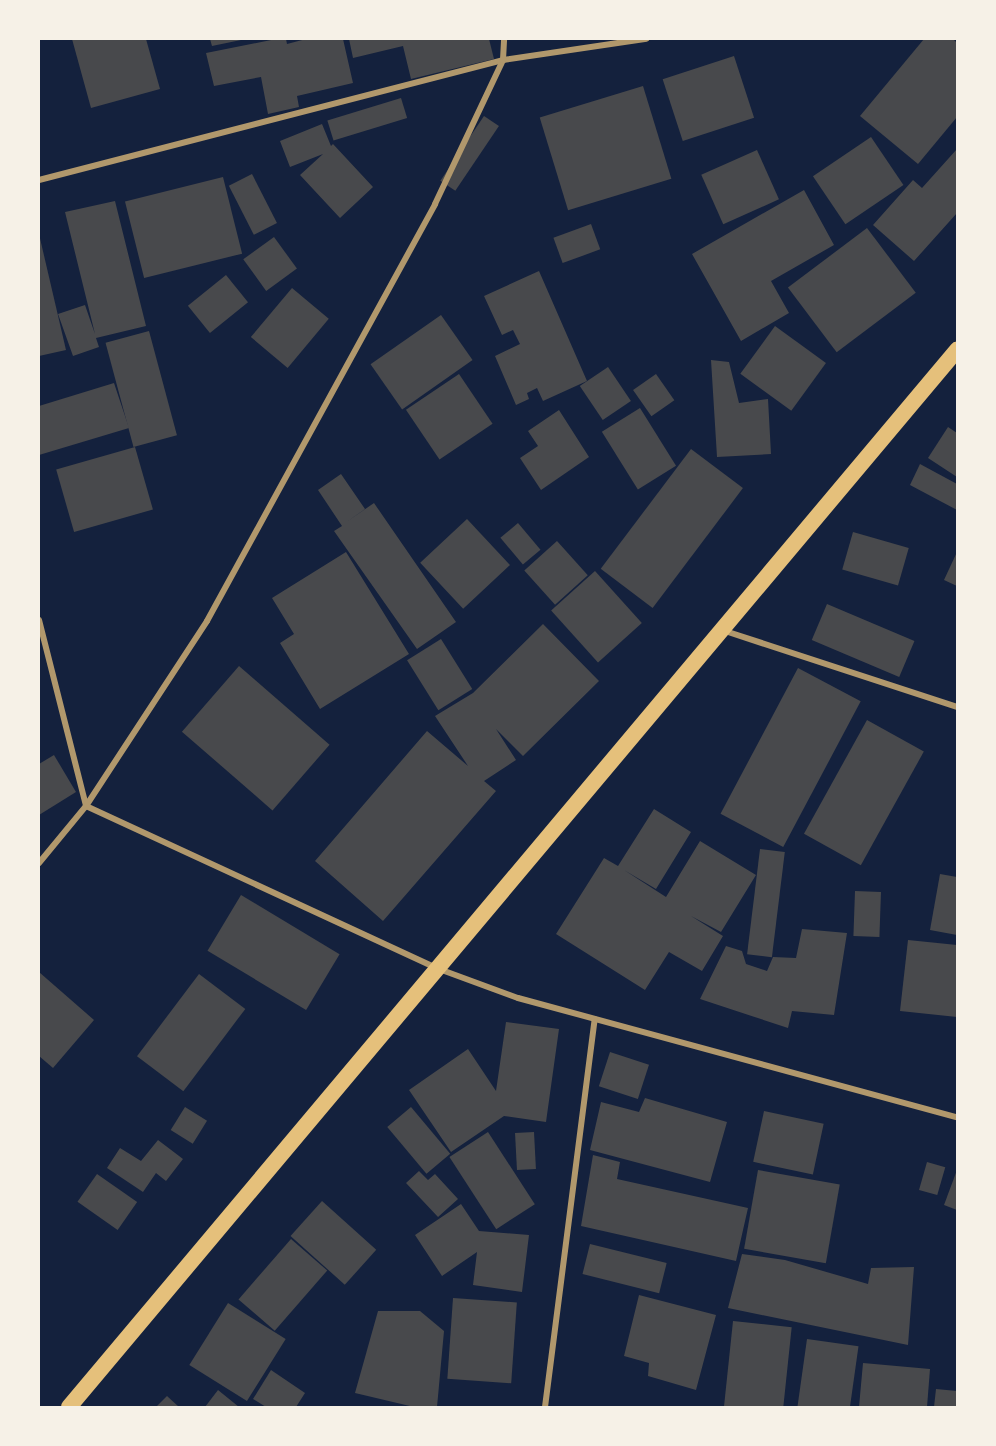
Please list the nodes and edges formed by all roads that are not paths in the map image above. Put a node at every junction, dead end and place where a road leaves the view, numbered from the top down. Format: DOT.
graph roads {
  1 [pos="504,39"];
  2 [pos="646,39"];
  3 [pos="503,60"];
  4 [pos="39,180"];
  5 [pos="957,350"];
  6 [pos="39,620"];
  7 [pos="724,631"];
  8 [pos="957,707"];
  9 [pos="86,806"];
  10 [pos="39,864"];
  11 [pos="439,969"];
  12 [pos="595,1018"];
  13 [pos="957,1117"];
  14 [pos="69,1407"];
  15 [pos="545,1407"];
  1 -- 3 [label="street"];
  2 -- 3 [label="street"];
  3 -- 4 [label="street"];
  3 -- 9 [label="street"];
  5 -- 7 [label="highway"];
  6 -- 9 [label="street"];
  7 -- 8 [label="street"];
  7 -- 11 [label="highway"];
  9 -- 10 [label="street"];
  9 -- 11 [label="street"];
  11 -- 12 [label="street"];
  11 -- 14 [label="highway"];
  12 -- 13 [label="street"];
  12 -- 15 [label="street"];
}
